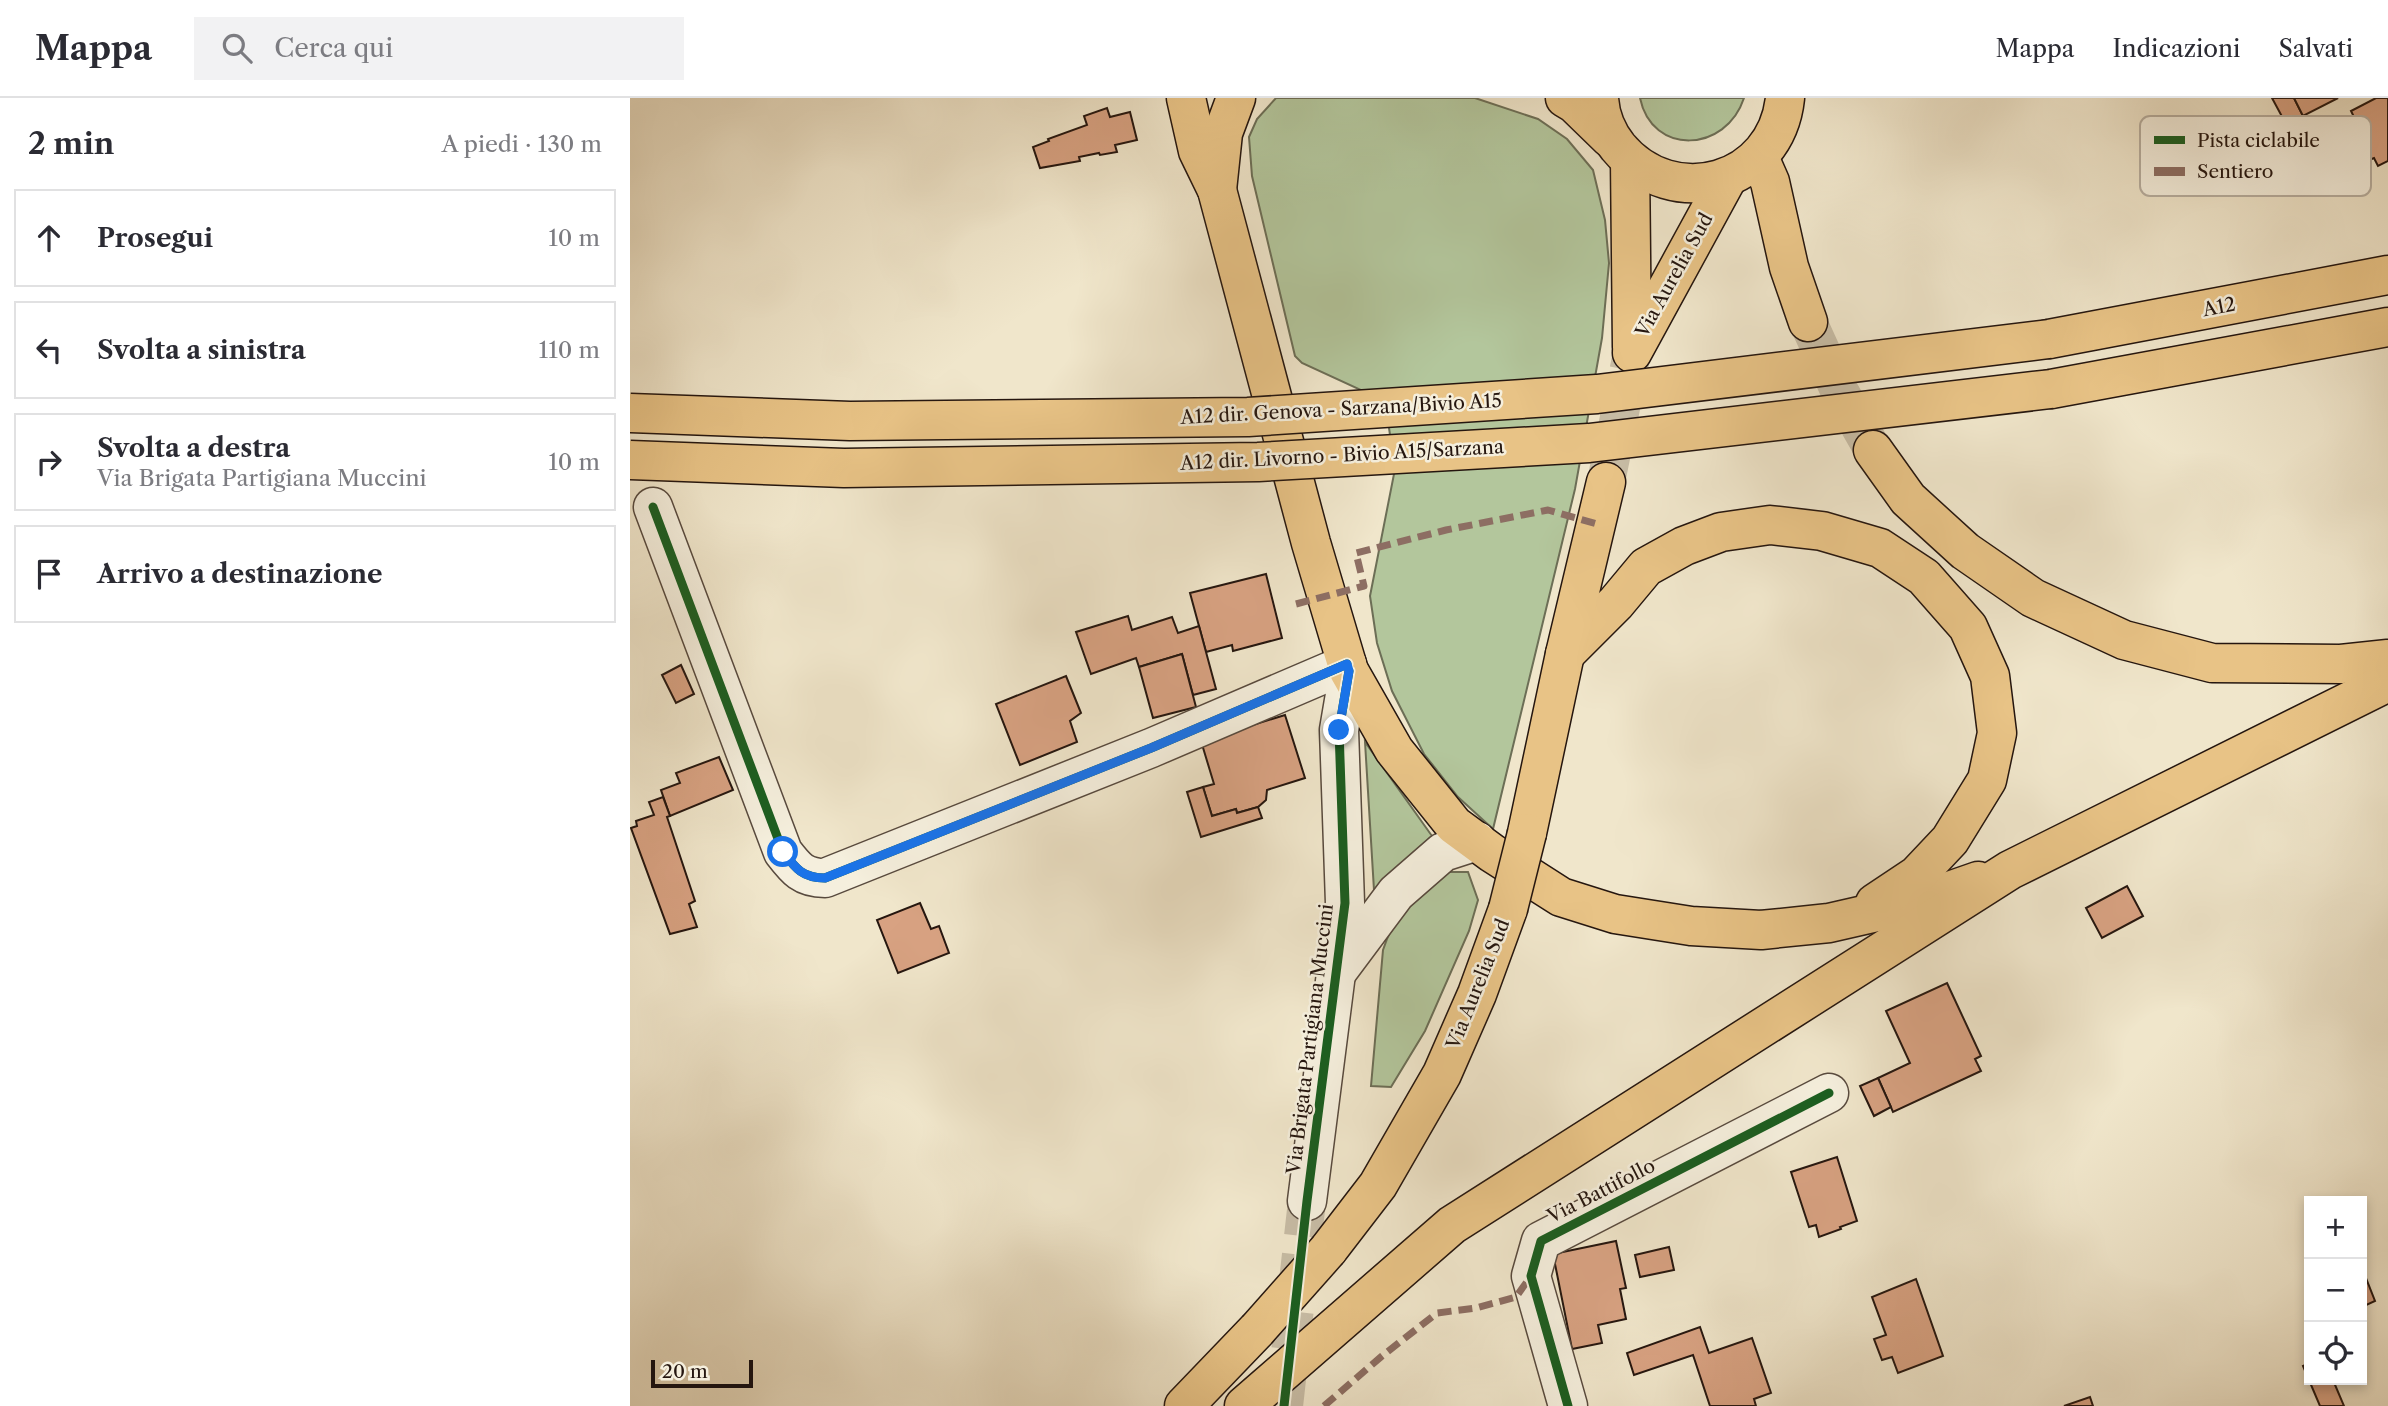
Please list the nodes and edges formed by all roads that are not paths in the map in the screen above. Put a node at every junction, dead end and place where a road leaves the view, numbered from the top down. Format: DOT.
graph roads {
  1 [pos="1186,98"];
  2 [pos="1236,98"];
  3 [pos="1564,98"];
  4 [pos="1599,98"];
  5 [pos="1785,98"];
  6 [pos="1620,149"];
  7 [pos="1743,167"];
  8 [pos="1217,190"];
  9 [pos="2388,275"];
  10 [pos="1808,322"];
  11 [pos="2388,327"];
  12 [pos="2049,339"];
  13 [pos="630,413"];
  14 [pos="1873,450"];
  15 [pos="630,460"];
  16 [pos="1606,482"];
  17 [pos="653,506"];
  18 [pos="1565,654"];
  19 [pos="2388,659"];
  20 [pos="1348,667"];
  21 [pos="2388,682"];
  22 [pos="1477,841"];
  23 [pos="2010,870"];
  24 [pos="1856,916"];
  25 [pos="1336,974"];
  26 [pos="1829,1093"];
  27 [pos="1307,1202"];
  28 [pos="1184,1406"];
  29 [pos="1244,1406"];
  30 [pos="1568,1406"];
  1 -- 8 [label="main road"];
  2 -- 8 [label="main road"];
  3 -- 6 [label="main road"];
  4 -- 6 [label="main road"];
  5 -- 7 [label="main road"];
  6 -- 7 [label="main road"];
  6 -- 7 [label="main road, Via Aurelia Sud"];
  7 -- 10 [label="main road"];
  8 -- 20 [label="main road"];
  9 -- 12 [label="main road, A12 / A12"];
  11 -- 15 [label="main road, A12 dir. Livorno - Bivio A15/Sarzana, bridge"];
  12 -- 13 [label="main road, A12 dir. Genova - Sarzana/Bivio A15 / A12, bridge"];
  14 -- 19 [label="main road"];
  16 -- 18 [label="main road, Via Aurelia Sud"];
  17 -- 20 [label="street"];
  18 -- 24 [label="main road"];
  18 -- 28 [label="main road, Via Aurelia Sud, bridge"];
  20 -- 22 [label="main road"];
  20 -- 25 [label="street, Via Brigata Partigiana Muccini"];
  21 -- 23 [label="main road"];
  22 -- 24 [label="main road"];
  22 -- 25 [label="street, Via Brigata Partigiana Muccini"];
  23 -- 24 [label="main road"];
  23 -- 29 [label="main road"];
  25 -- 27 [label="street, Via Brigata Partigiana Muccini"];
  26 -- 30 [label="street, Via Battifollo"];
}
